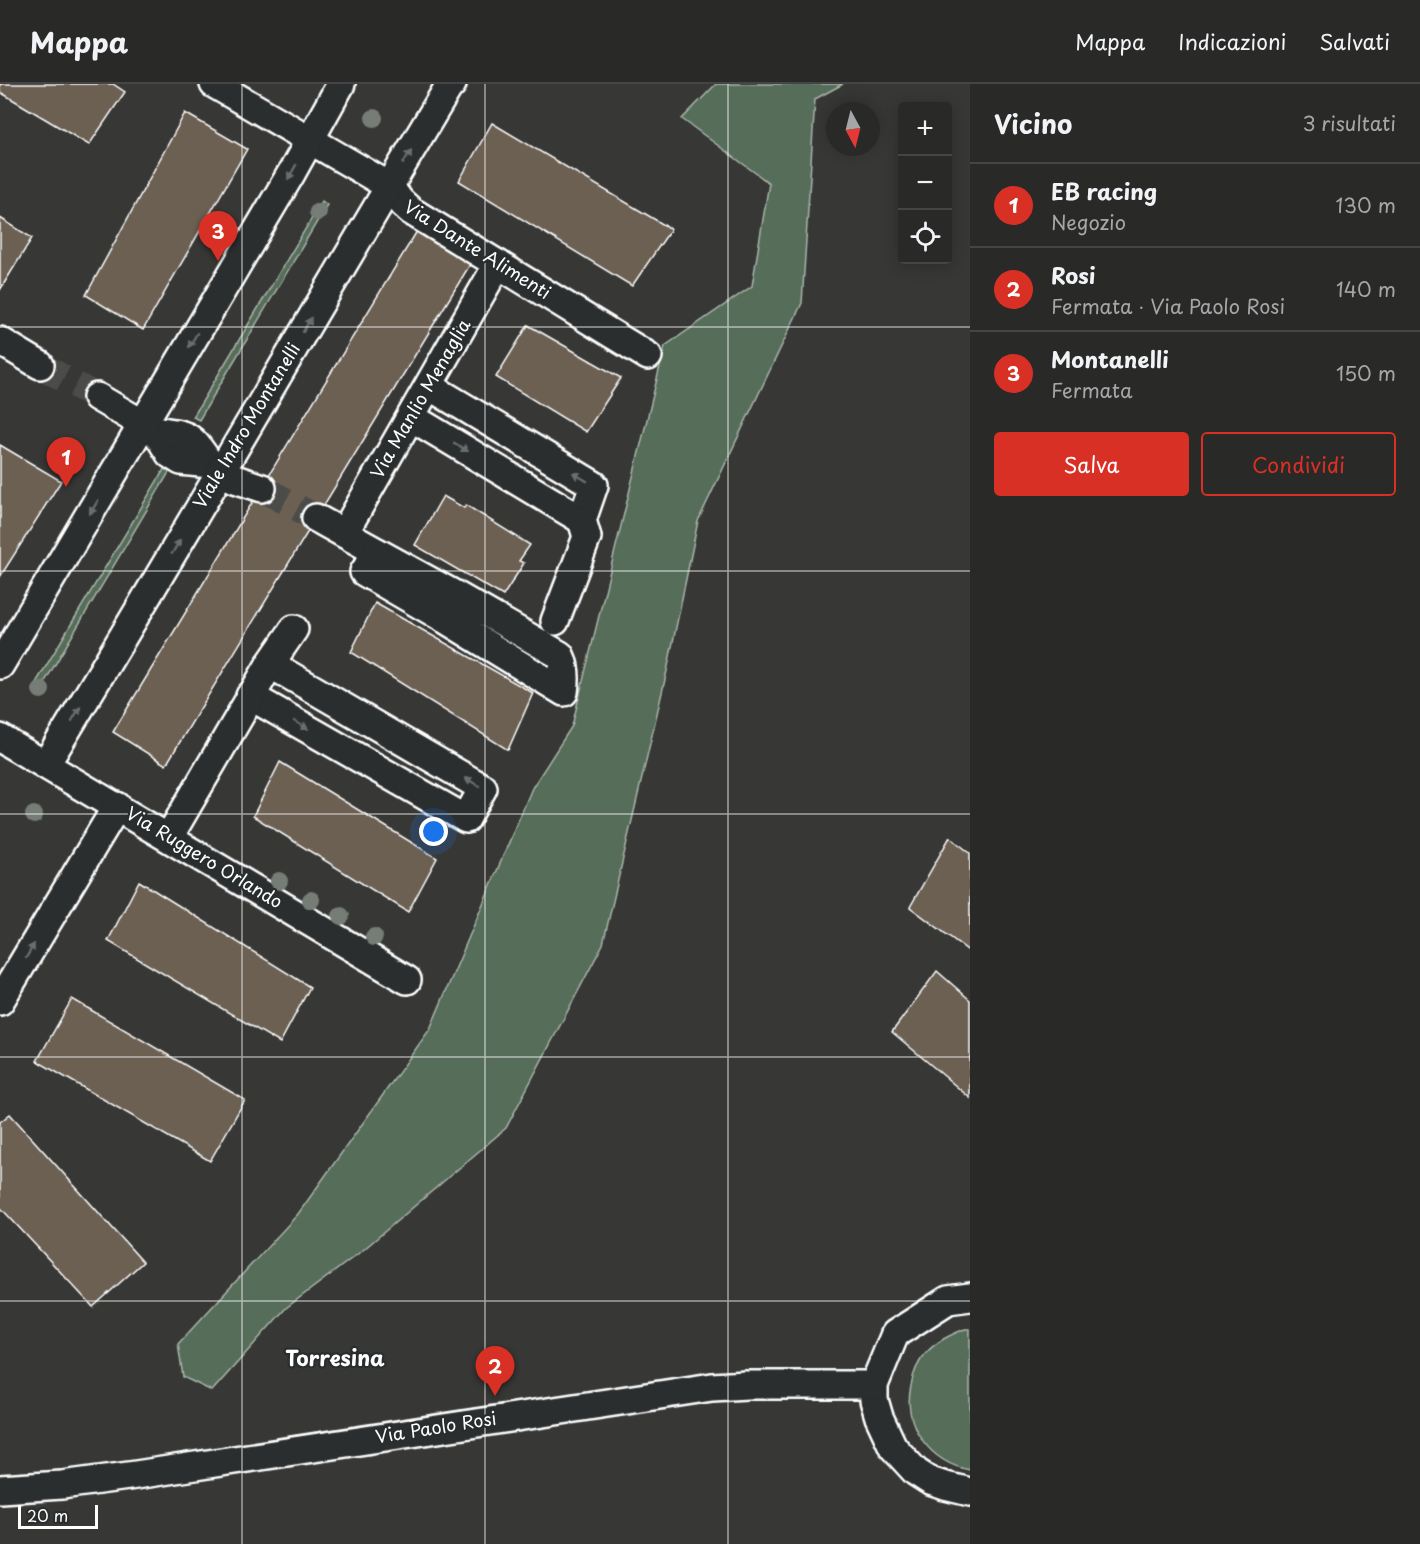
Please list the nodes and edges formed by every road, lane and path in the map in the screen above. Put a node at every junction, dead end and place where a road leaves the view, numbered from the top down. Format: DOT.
graph roads {
  1 [pos="214,84"];
  2 [pos="341,84"];
  3 [pos="450,85"];
  4 [pos="310,140"];
  5 [pos="389,186"];
  6 [pos="498,264"];
  7 [pos="0,341"];
  8 [pos="648,356"];
  9 [pos="40,365"];
  10 [pos="429,386"];
  11 [pos="97,397"];
  12 [pos="131,417"];
  13 [pos="411,417"];
  14 [pos="235,479"];
  15 [pos="261,488"];
  16 [pos="316,518"];
  17 [pos="582,520"];
  18 [pos="344,533"];
  19 [pos="452,608"];
  20 [pos="555,621"];
  21 [pos="294,629"];
  22 [pos="519,631"];
  23 [pos="505,656"];
  24 [pos="270,664"];
  25 [pos="0,665"];
  26 [pos="250,696"];
  27 [pos="0,738"];
  28 [pos="46,764"];
  29 [pos="117,806"];
  30 [pos="169,837"];
  31 [pos="407,980"];
  32 [pos="0,1001"];
  33 [pos="970,1298"];
  34 [pos="874,1385"];
  35 [pos="0,1489"];
  36 [pos="970,1492"];
  1 -- 4 [label="street, Via Dante Alimenti"];
  2 -- 4 [label="street"];
  5 -- 3 [label="street, Viale Indro Montanelli, one-way"];
  4 -- 5 [label="street, Via Dante Alimenti"];
  4 -- 25 [label="street, one-way"];
  5 -- 6 [label="street, Via Dante Alimenti"];
  28 -- 5 [label="street, Viale Indro Montanelli, one-way"];
  6 -- 8 [label="street, Via Dante Alimenti"];
  6 -- 10 [label="street, Via Manlio Menaglia"];
  7 -- 9 [label="street"];
  10 -- 13 [label="street, Via Manlio Menaglia"];
  17 -- 10 [label="street, one-way"];
  11 -- 12 [label="street"];
  13 -- 17 [label="street, one-way"];
  13 -- 18 [label="street, Via Manlio Menaglia"];
  14 -- 15 [label="street"];
  16 -- 18 [label="street"];
  17 -- 20 [label="street"];
  18 -- 19 [label="street"];
  19 -- 22 [label="street"];
  19 -- 23 [label="street"];
  21 -- 24 [label="street"];
  22 -- 23 [label="street"];
  22 -- 23 [label="street"];
  24 -- 26 [label="street"];
  26 -- 24 [label="street, one-way"];
  26 -- 30 [label="street"];
  27 -- 28 [label="street, Via Ruggero Orlando"];
  28 -- 29 [label="street, Via Ruggero Orlando"];
  29 -- 30 [label="street, Via Ruggero Orlando"];
  32 -- 29 [label="street, one-way"];
  30 -- 31 [label="street, Via Ruggero Orlando"];
  33 -- 34 [label="street"];
  34 -- 35 [label="street, Via Paolo Rosi"];
  34 -- 36 [label="street"];
}
